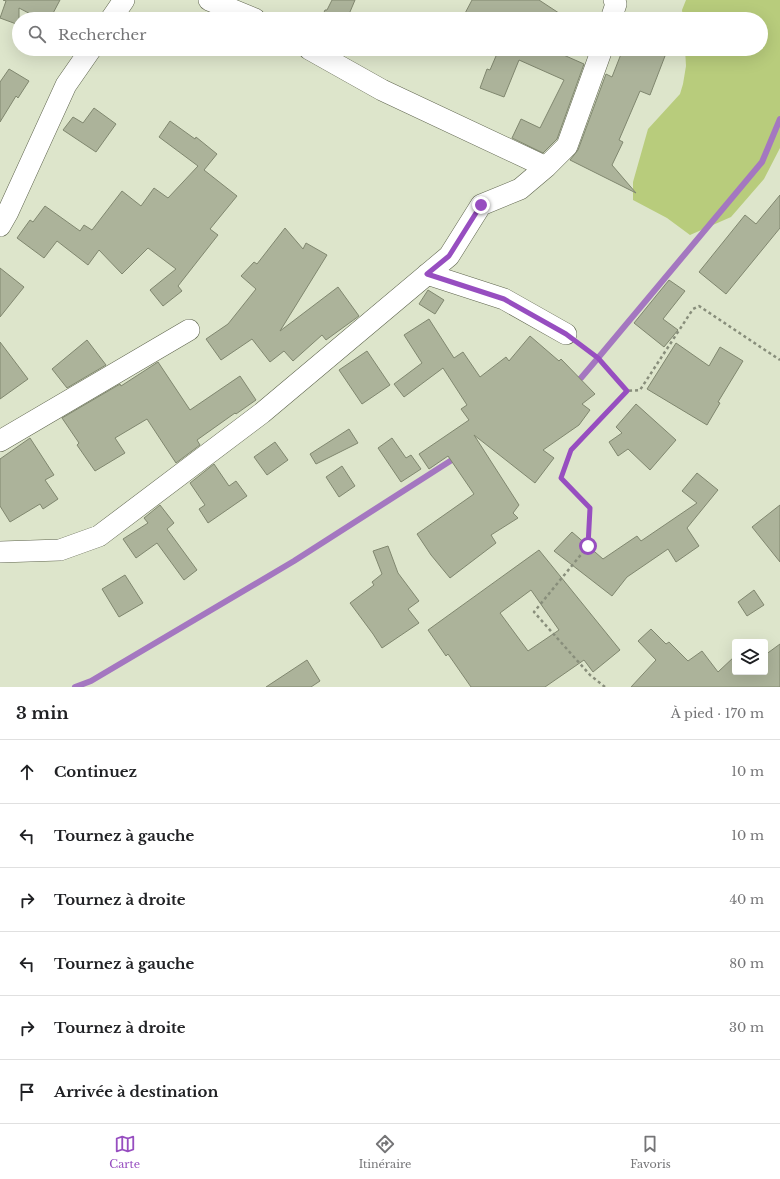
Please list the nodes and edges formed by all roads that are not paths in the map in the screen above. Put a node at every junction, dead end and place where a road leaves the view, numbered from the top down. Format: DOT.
graph roads {
  1 [pos="124,0"];
  2 [pos="209,0"];
  3 [pos="614,0"];
  4 [pos="116,12"];
  5 [pos="238,12"];
  6 [pos="613,12"];
  7 [pos="86,56"];
  8 [pos="321,56"];
  9 [pos="599,56"];
  10 [pos="546,167"];
  11 [pos="0,226"];
  12 [pos="427,274"];
  13 [pos="189,330"];
  14 [pos="566,334"];
  15 [pos="0,441"];
  16 [pos="0,552"];
  1 -- 4 [label="street"];
  2 -- 5 [label="street"];
  3 -- 6 [label="street"];
  7 -- 11 [label="street"];
  8 -- 10 [label="street"];
  9 -- 10 [label="street"];
  10 -- 12 [label="street"];
  12 -- 14 [label="street"];
  12 -- 16 [label="street"];
  13 -- 15 [label="street"];
}
